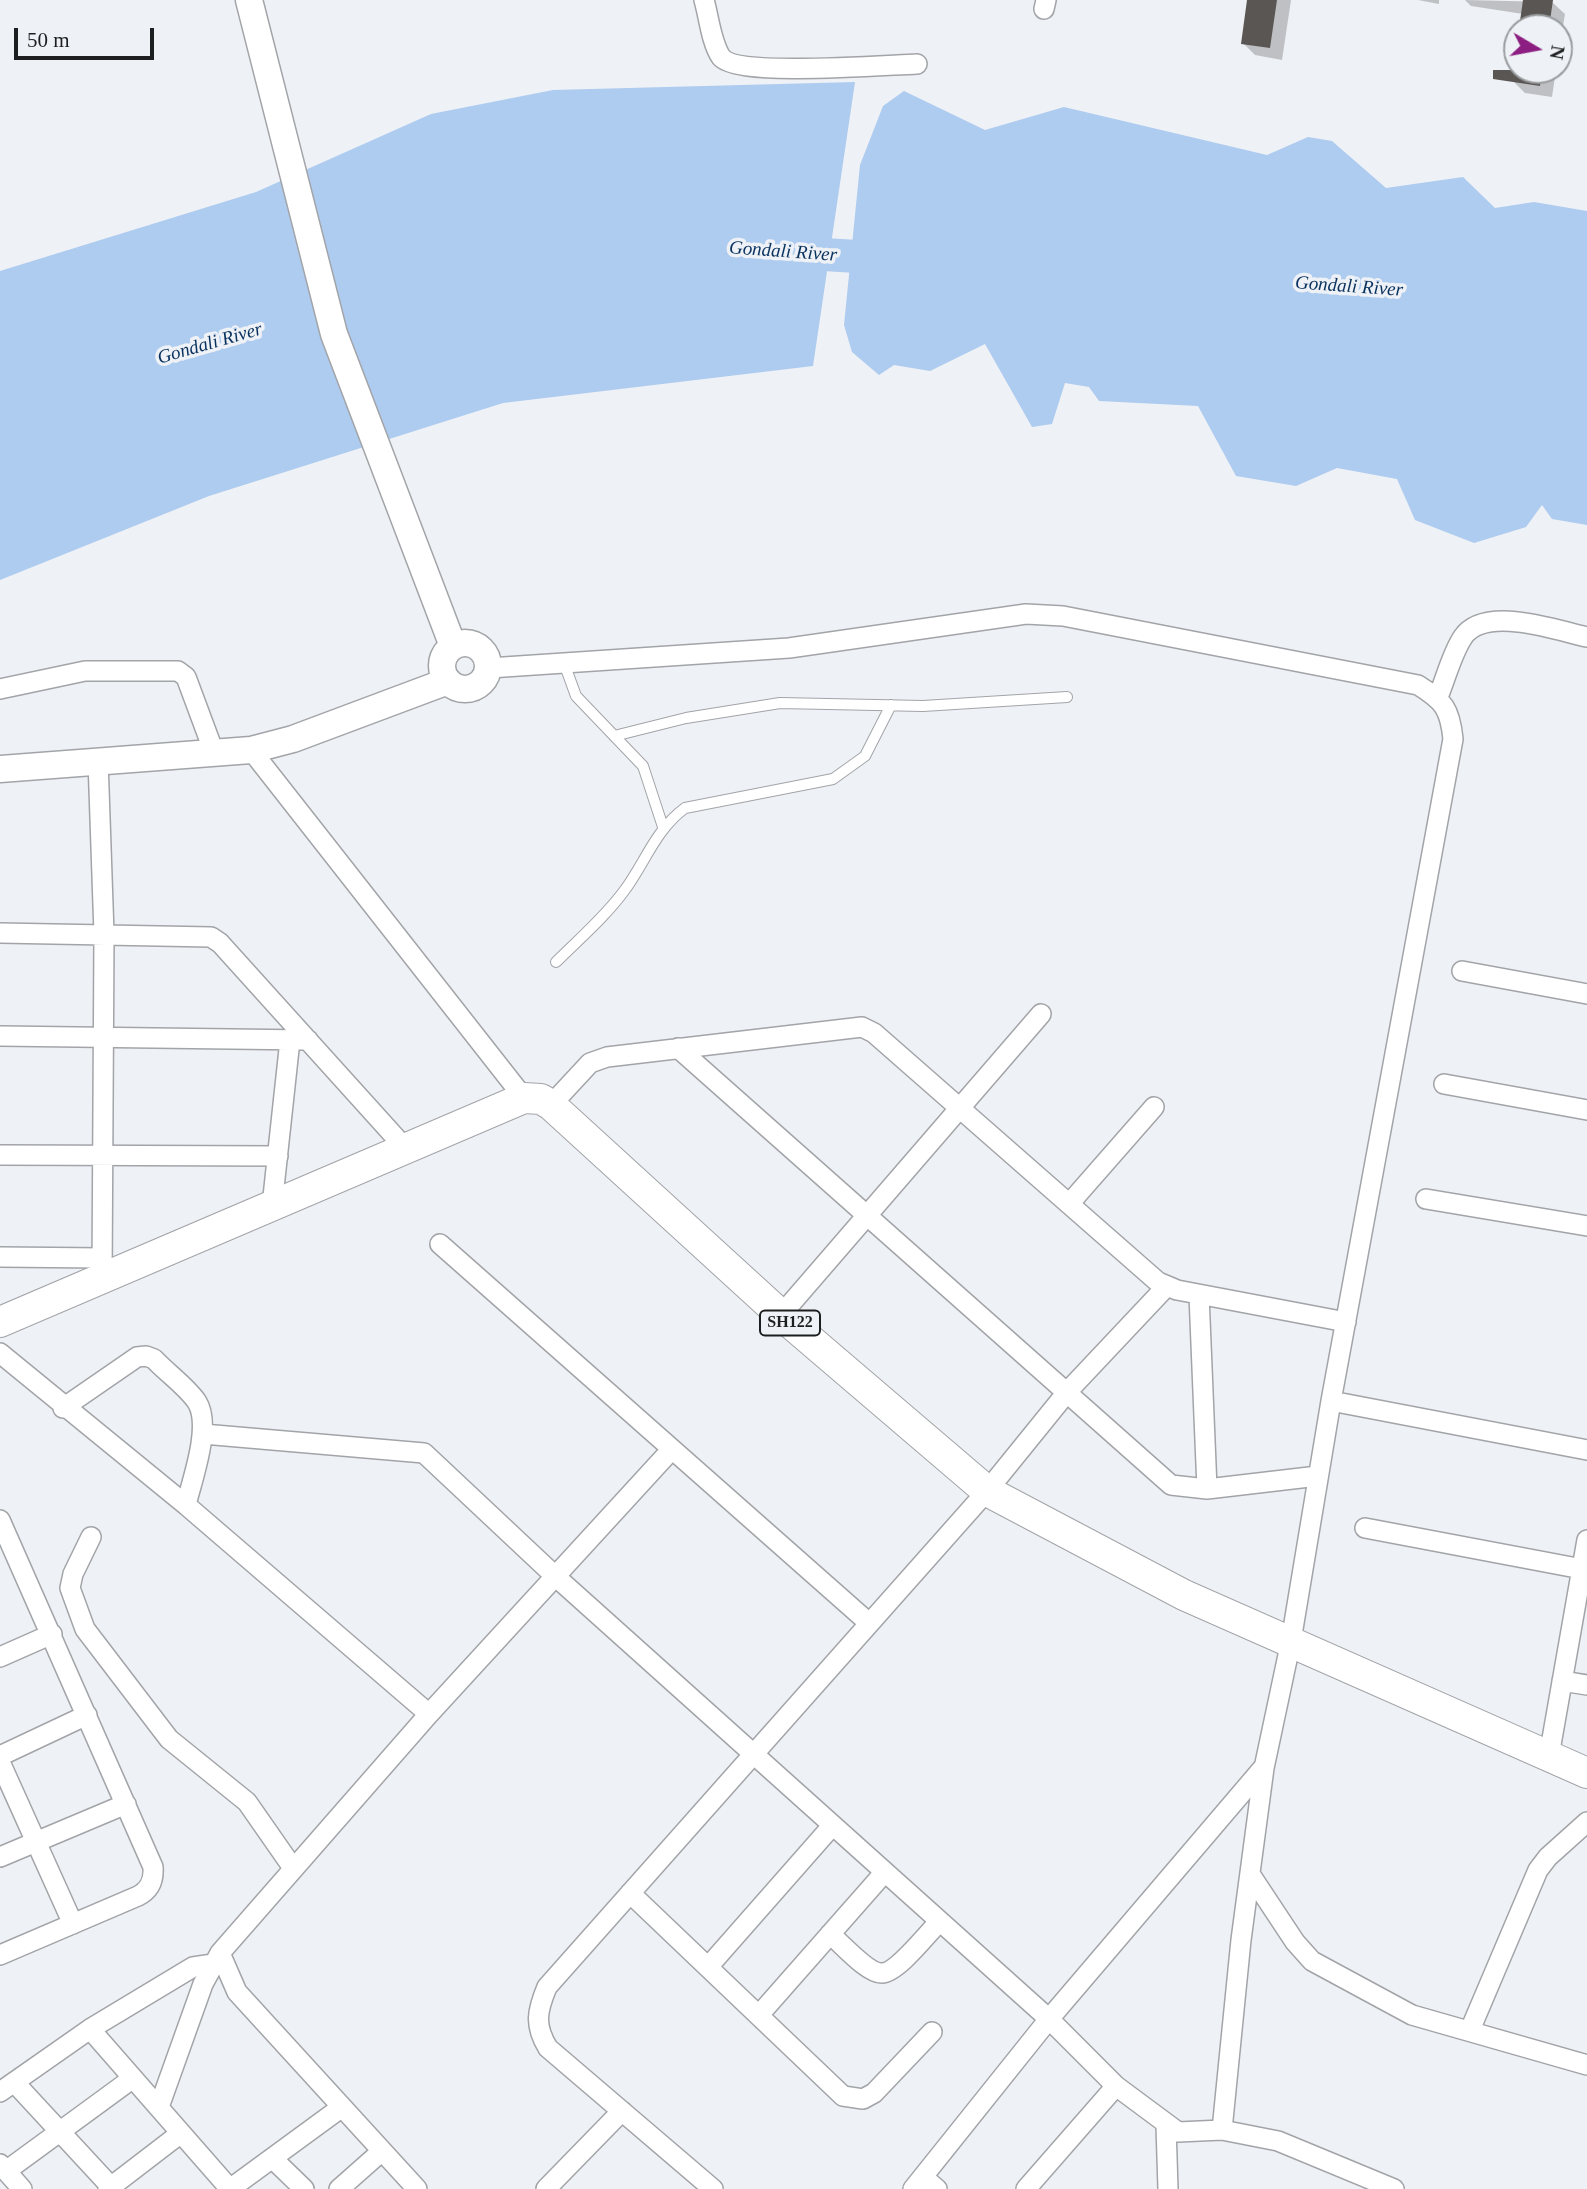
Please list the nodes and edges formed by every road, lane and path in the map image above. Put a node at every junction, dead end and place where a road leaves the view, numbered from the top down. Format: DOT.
graph roads {
  1 [pos="249,0"];
  2 [pos="704,0"];
  3 [pos="917,64"];
  4 [pos="1587,637"];
  5 [pos="453,646"];
  6 [pos="564,663"];
  7 [pos="489,668"];
  8 [pos="448,681"];
  9 [pos="0,689"];
  10 [pos="1068,697"];
  11 [pos="1438,697"];
  12 [pos="891,705"];
  13 [pos="614,736"];
  14 [pos="251,750"];
  15 [pos="215,755"];
  16 [pos="98,760"];
  17 [pos="0,769"];
  18 [pos="663,827"];
  19 [pos="0,933"];
  20 [pos="104,934"];
  21 [pos="556,962"];
  22 [pos="1462,971"];
  23 [pos="1587,994"];
  24 [pos="1041,1014"];
  25 [pos="0,1036"];
  26 [pos="103,1037"];
  27 [pos="299,1040"];
  28 [pos="678,1048"];
  29 [pos="1444,1084"];
  30 [pos="538,1101"];
  31 [pos="1154,1107"];
  32 [pos="960,1108"];
  33 [pos="1587,1110"];
  34 [pos="406,1149"];
  35 [pos="0,1155"];
  36 [pos="102,1155"];
  37 [pos="278,1156"];
  38 [pos="1426,1199"];
  39 [pos="1069,1204"];
  40 [pos="272,1206"];
  41 [pos="869,1214"];
  42 [pos="1587,1226"];
  43 [pos="440,1244"];
  44 [pos="0,1257"];
  45 [pos="102,1269"];
  46 [pos="1167,1287"];
  47 [pos="1199,1295"];
  48 [pos="781,1315"];
  49 [pos="0,1322"];
  50 [pos="1346,1322"];
  51 [pos="0,1353"];
  52 [pos="1068,1391"];
  53 [pos="1331,1401"];
  54 [pos="63,1408"];
  55 [pos="202,1434"];
  56 [pos="672,1449"];
  57 [pos="1587,1450"];
  58 [pos="1318,1476"];
  59 [pos="1207,1489"];
  60 [pos="987,1491"];
  61 [pos="186,1505"];
  62 [pos="0,1520"];
  63 [pos="1365,1528"];
  64 [pos="91,1536"];
  65 [pos="1587,1540"];
  66 [pos="6,1552"];
  67 [pos="1585,1569"];
  68 [pos="555,1576"];
  69 [pos="869,1623"];
  70 [pos="52,1634"];
  71 [pos="1291,1641"];
  72 [pos="0,1657"];
  73 [pos="1562,1681"];
  74 [pos="1587,1685"];
  75 [pos="429,1714"];
  76 [pos="87,1715"];
  77 [pos="754,1752"];
  78 [pos="0,1756"];
  79 [pos="1549,1756"];
  80 [pos="0,1762"];
  81 [pos="1264,1768"];
  82 [pos="1587,1773"];
  83 [pos="126,1804"];
  84 [pos="1587,1822"];
  85 [pos="832,1826"];
  86 [pos="36,1842"];
  87 [pos="0,1857"];
  88 [pos="293,1868"];
  89 [pos="884,1873"];
  90 [pos="1250,1874"];
  91 [pos="630,1893"];
  92 [pos="939,1922"];
  93 [pos="72,1924"];
  94 [pos="830,1934"];
  95 [pos="0,1955"];
  96 [pos="216,1959"];
  97 [pos="708,1967"];
  98 [pos="759,2015"];
  99 [pos="1049,2019"];
  100 [pos="90,2029"];
  101 [pos="1470,2030"];
  102 [pos="932,2032"];
  103 [pos="1587,2065"];
  104 [pos="133,2078"];
  105 [pos="1116,2086"];
  106 [pos="7,2087"];
  107 [pos="159,2107"];
  108 [pos="341,2107"];
  109 [pos="622,2111"];
  110 [pos="1166,2126"];
  111 [pos="1222,2130"];
  112 [pos="60,2131"];
  113 [pos="181,2133"];
  114 [pos="382,2151"];
  115 [pos="272,2158"];
  116 [pos="3,2167"];
  117 [pos="925,2185"];
  118 [pos="111,2188"];
  119 [pos="22,2189"];
  120 [pos="230,2189"];
  121 [pos="304,2189"];
  122 [pos="339,2189"];
  123 [pos="417,2189"];
  124 [pos="546,2189"];
  125 [pos="713,2189"];
  126 [pos="1026,2189"];
  127 [pos="1168,2189"];
  128 [pos="1394,2189"];
  1 -- 5 [label="street"];
  2 -- 3 [label="street"];
  4 -- 11 [label="street"];
  5 -- 7 [label="street"];
  5 -- 8 [label="street"];
  6 -- 7 [label="street"];
  6 -- 11 [label="street"];
  6 -- 13 [label="lane"];
  7 -- 8 [label="street"];
  8 -- 14 [label="street"];
  9 -- 15 [label="street"];
  10 -- 12 [label="lane"];
  11 -- 50 [label="street"];
  12 -- 13 [label="lane"];
  12 -- 18 [label="lane"];
  13 -- 18 [label="lane"];
  14 -- 15 [label="street"];
  14 -- 30 [label="street"];
  15 -- 16 [label="street"];
  16 -- 17 [label="street"];
  16 -- 20 [label="street"];
  18 -- 21 [label="lane"];
  19 -- 20 [label="street"];
  20 -- 26 [label="street"];
  20 -- 27 [label="street"];
  22 -- 23 [label="street"];
  24 -- 32 [label="street"];
  25 -- 26 [label="street"];
  26 -- 27 [label="street"];
  26 -- 36 [label="street"];
  27 -- 34 [label="street"];
  27 -- 37 [label="street"];
  28 -- 30 [label="street"];
  28 -- 32 [label="street"];
  28 -- 41 [label="street"];
  29 -- 33 [label="street"];
  30 -- 34 [label="main road"];
  30 -- 48 [label="main road, SH122"];
  31 -- 39 [label="street"];
  32 -- 39 [label="street"];
  32 -- 41 [label="street"];
  34 -- 40 [label="main road"];
  35 -- 36 [label="street"];
  36 -- 37 [label="street"];
  36 -- 45 [label="street"];
  37 -- 40 [label="street"];
  38 -- 42 [label="street"];
  39 -- 46 [label="street"];
  40 -- 45 [label="main road"];
  41 -- 48 [label="street"];
  41 -- 52 [label="street"];
  43 -- 56 [label="street"];
  44 -- 45 [label="street"];
  45 -- 49 [label="main road"];
  46 -- 47 [label="street"];
  46 -- 52 [label="street"];
  47 -- 50 [label="street"];
  47 -- 59 [label="street"];
  48 -- 60 [label="main road, SH122"];
  50 -- 53 [label="street"];
  51 -- 54 [label="street"];
  52 -- 59 [label="street"];
  52 -- 60 [label="street"];
  53 -- 57 [label="street"];
  53 -- 58 [label="street"];
  54 -- 55 [label="street"];
  54 -- 61 [label="street"];
  55 -- 61 [label="street"];
  55 -- 68 [label="street"];
  56 -- 68 [label="street"];
  56 -- 69 [label="street"];
  58 -- 59 [label="street"];
  58 -- 71 [label="street"];
  60 -- 69 [label="street"];
  60 -- 71 [label="main road, SH122"];
  61 -- 75 [label="street"];
  62 -- 66 [label="street"];
  63 -- 67 [label="street"];
  64 -- 88 [label="street"];
  65 -- 67 [label="street"];
  66 -- 70 [label="street"];
  67 -- 73 [label="street"];
  68 -- 75 [label="street"];
  68 -- 77 [label="street"];
  69 -- 77 [label="street"];
  70 -- 72 [label="street"];
  70 -- 76 [label="street"];
  71 -- 79 [label="main road, SH122"];
  71 -- 81 [label="street"];
  73 -- 74 [label="street"];
  73 -- 79 [label="street"];
  75 -- 88 [label="street"];
  76 -- 78 [label="street"];
  76 -- 83 [label="street"];
  77 -- 85 [label="street"];
  77 -- 91 [label="street"];
  79 -- 82 [label="main road, SH122"];
  80 -- 86 [label="street"];
  81 -- 90 [label="street"];
  81 -- 99 [label="street"];
  83 -- 86 [label="street"];
  83 -- 93 [label="street"];
  84 -- 101 [label="street"];
  85 -- 89 [label="street"];
  85 -- 97 [label="street"];
  86 -- 87 [label="street"];
  86 -- 93 [label="street"];
  88 -- 96 [label="street"];
  89 -- 92 [label="street"];
  89 -- 94 [label="street"];
  90 -- 101 [label="street"];
  90 -- 111 [label="street"];
  91 -- 97 [label="street"];
  91 -- 109 [label="street"];
  92 -- 94 [label="street"];
  92 -- 99 [label="street"];
  93 -- 95 [label="street"];
  94 -- 98 [label="street"];
  96 -- 100 [label="street"];
  96 -- 107 [label="street"];
  96 -- 108 [label="street"];
  97 -- 98 [label="street"];
  98 -- 102 [label="street"];
  99 -- 105 [label="street"];
  99 -- 117 [label="street"];
  100 -- 104 [label="street"];
  100 -- 106 [label="street"];
  101 -- 103 [label="street"];
  104 -- 107 [label="street"];
  104 -- 112 [label="street"];
  105 -- 110 [label="street"];
  105 -- 126 [label="street"];
  106 -- 112 [label="street"];
  107 -- 113 [label="street"];
  108 -- 114 [label="street"];
  108 -- 115 [label="street"];
  109 -- 124 [label="street"];
  109 -- 125 [label="street"];
  110 -- 111 [label="street"];
  110 -- 127 [label="street"];
  111 -- 128 [label="street"];
  112 -- 116 [label="street"];
  112 -- 118 [label="street"];
  113 -- 118 [label="street"];
  113 -- 120 [label="street"];
  114 -- 122 [label="street"];
  114 -- 123 [label="street"];
  115 -- 120 [label="street"];
  115 -- 121 [label="street"];
  116 -- 119 [label="street"];
}
